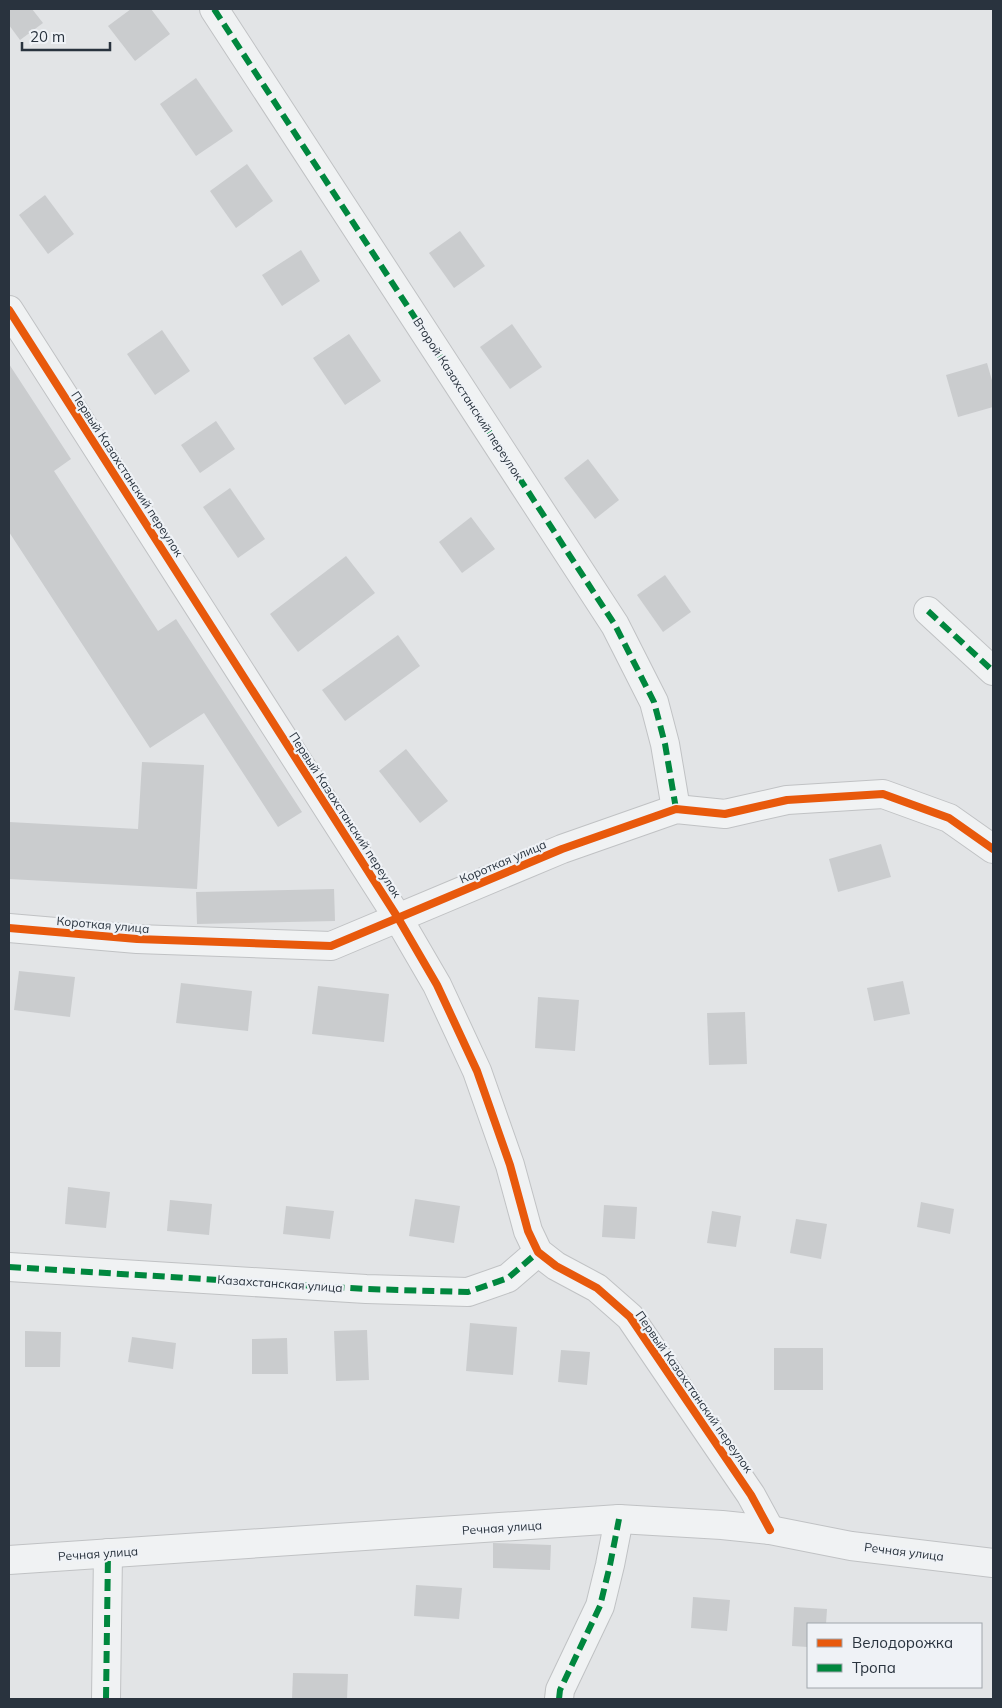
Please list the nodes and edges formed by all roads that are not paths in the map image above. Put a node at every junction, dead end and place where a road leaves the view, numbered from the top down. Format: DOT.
graph roads {
  1 [pos="214,9"];
  2 [pos="9,310"];
  3 [pos="928,611"];
  4 [pos="993,672"];
  5 [pos="676,810"];
  6 [pos="993,849"];
  7 [pos="398,918"];
  8 [pos="9,928"];
  9 [pos="538,1252"];
  10 [pos="9,1267"];
  11 [pos="619,1519"];
  12 [pos="770,1530"];
  13 [pos="108,1553"];
  14 [pos="9,1560"];
  15 [pos="993,1563"];
  16 [pos="106,1699"];
  17 [pos="559,1699"];
  1 -- 5 [label="street, Второй Казахстанский переулок"];
  2 -- 7 [label="street, Первый Казахстанский переулок"];
  3 -- 4 [label="street"];
  5 -- 6 [label="street, Короткая улица"];
  5 -- 7 [label="street, Короткая улица"];
  7 -- 8 [label="street, Короткая улица"];
  7 -- 9 [label="street, Первый Казахстанский переулок"];
  9 -- 10 [label="street, Казахстанская улица"];
  9 -- 12 [label="street, Первый Казахстанский переулок"];
  11 -- 12 [label="street, Речная улица"];
  11 -- 13 [label="street, Речная улица"];
  11 -- 17 [label="street"];
  12 -- 15 [label="street, Речная улица"];
  13 -- 14 [label="street, Речная улица"];
  13 -- 16 [label="street"];
}
